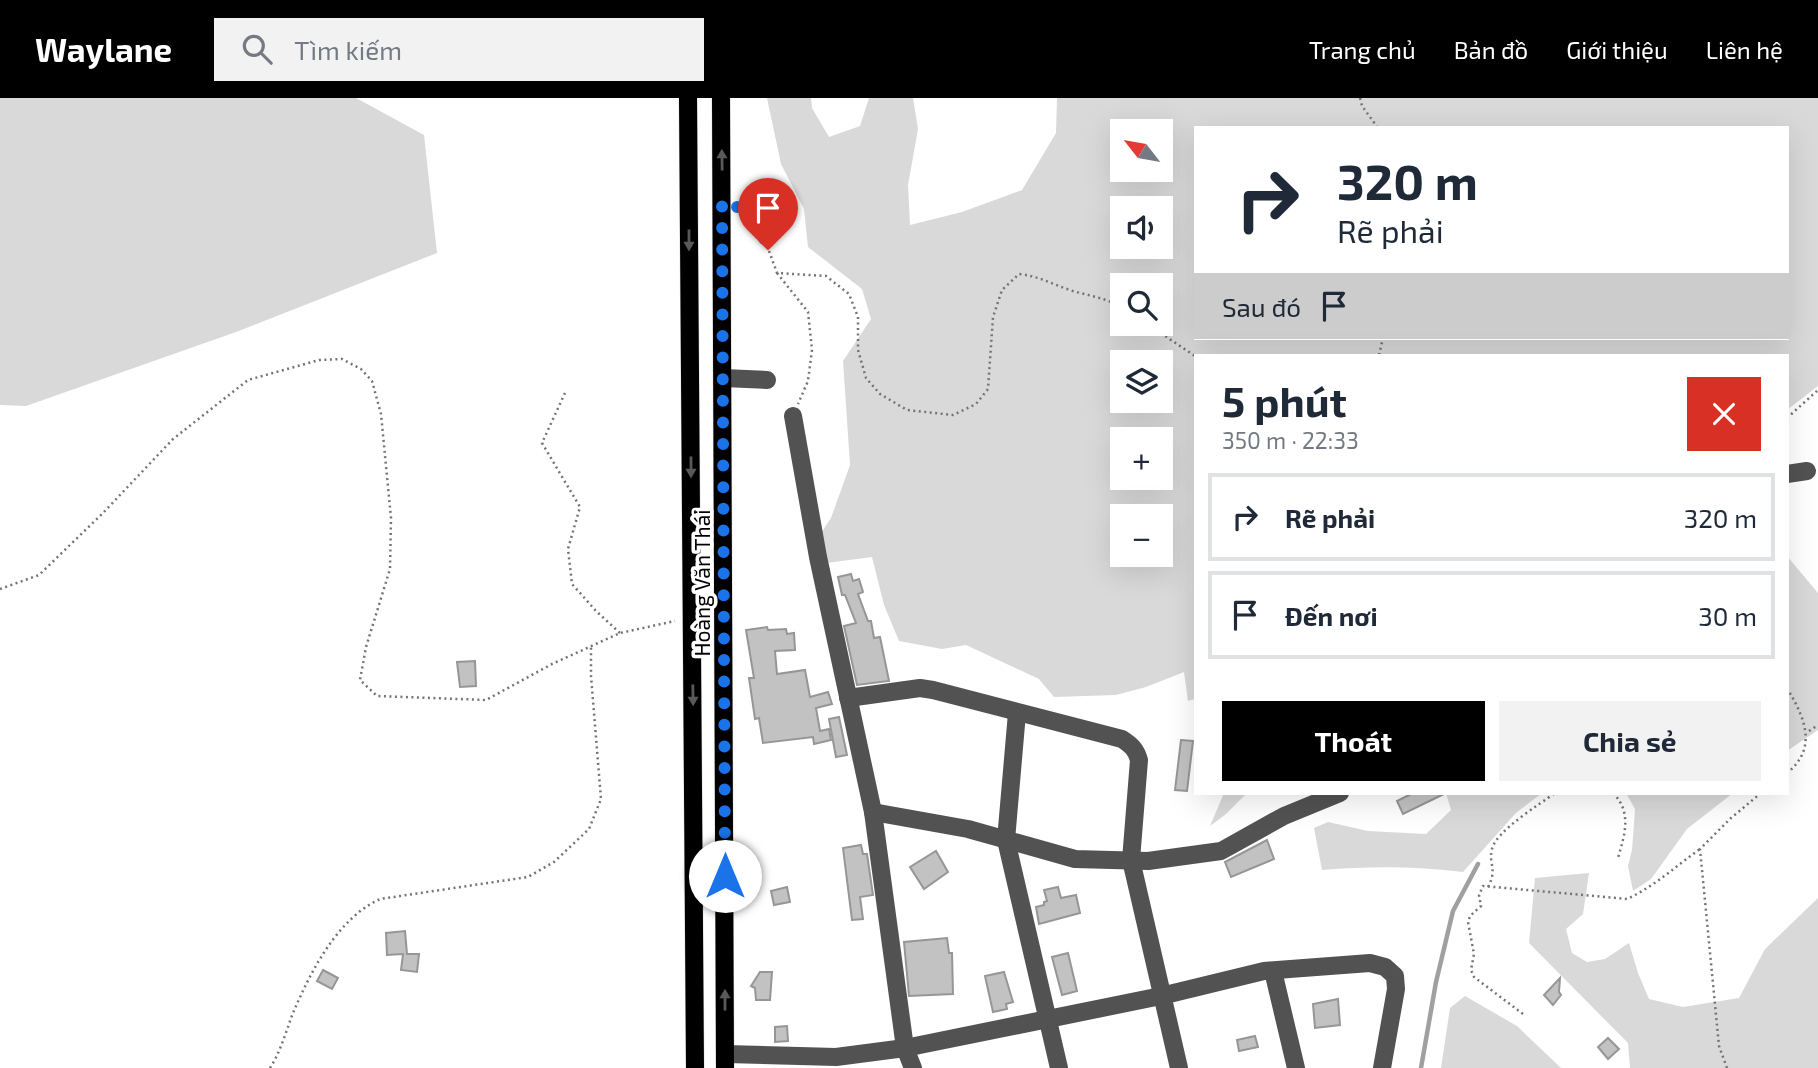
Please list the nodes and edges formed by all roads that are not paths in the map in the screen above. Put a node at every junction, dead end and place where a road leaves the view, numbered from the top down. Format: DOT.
graph roads {
  1 [pos="688,98"];
  2 [pos="721,98"];
  3 [pos="723,378"];
  4 [pos="767,380"];
  5 [pos="793,416"];
  6 [pos="1807,471"];
  7 [pos="1789,474"];
  8 [pos="848,698"];
  9 [pos="1017,713"];
  10 [pos="1335,795"];
  11 [pos="873,812"];
  12 [pos="1006,840"];
  13 [pos="1131,860"];
  14 [pos="1273,971"];
  15 [pos="1161,996"];
  16 [pos="1047,1020"];
  17 [pos="905,1048"];
  18 [pos="696,1061"];
  19 [pos="725,1061"];
  20 [pos="913,1068"];
  21 [pos="1059,1068"];
  22 [pos="1179,1068"];
  23 [pos="1296,1068"];
  24 [pos="1382,1068"];
  1 -- 18 [label="main road, Hoàng Văn Thái, one-way"];
  3 -- 2 [label="main road, Hoàng Văn Thái, one-way"];
  3 -- 4 [label="street"];
  19 -- 3 [label="main road, Hoàng Văn Thái, one-way"];
  5 -- 8 [label="street"];
  6 -- 7 [label="street"];
  8 -- 9 [label="street"];
  8 -- 11 [label="street"];
  9 -- 12 [label="street"];
  9 -- 13 [label="street"];
  10 -- 13 [label="street"];
  11 -- 12 [label="street"];
  11 -- 17 [label="street"];
  12 -- 13 [label="street"];
  12 -- 16 [label="street"];
  13 -- 15 [label="street"];
  14 -- 15 [label="street"];
  14 -- 23 [label="street"];
  14 -- 24 [label="street"];
  15 -- 16 [label="street"];
  15 -- 22 [label="street"];
  16 -- 17 [label="street"];
  16 -- 21 [label="street"];
  17 -- 19 [label="street"];
  17 -- 20 [label="street"];
  18 -- 19 [label="main road"];
}
